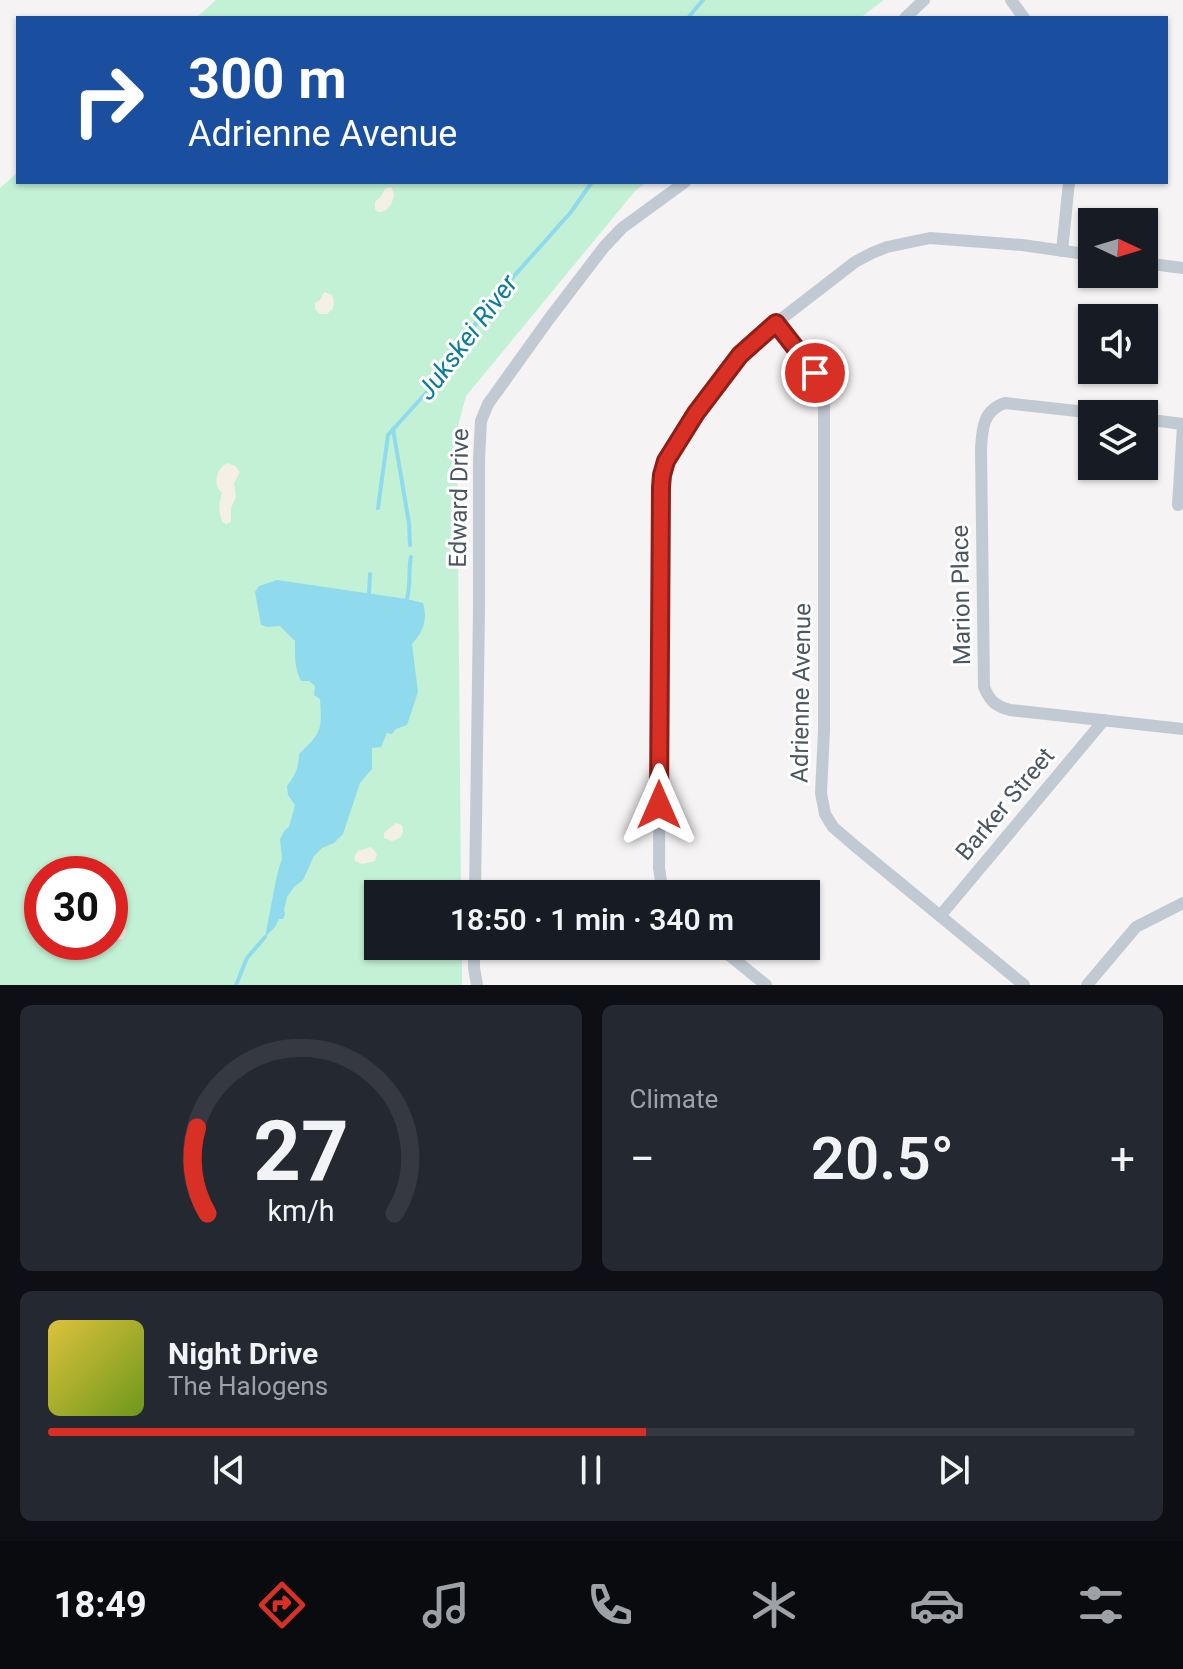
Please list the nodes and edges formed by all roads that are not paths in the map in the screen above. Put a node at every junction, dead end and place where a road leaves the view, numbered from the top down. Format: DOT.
graph roads {
  1 [pos="924,0"];
  2 [pos="907,16"];
  3 [pos="682,184"];
  4 [pos="1069,184"];
  5 [pos="1062,251"];
  6 [pos="1078,253"];
  7 [pos="1158,265"];
  8 [pos="1183,268"];
  9 [pos="776,323"];
  10 [pos="1078,411"];
  11 [pos="1158,421"];
  12 [pos="1183,425"];
  13 [pos="1178,505"];
  14 [pos="1104,720"];
  15 [pos="1183,729"];
  16 [pos="475,880"];
  17 [pos="661,880"];
  18 [pos="1183,903"];
  19 [pos="940,916"];
  20 [pos="474,960"];
  21 [pos="735,960"];
  22 [pos="477,985"];
  23 [pos="766,985"];
  24 [pos="1024,985"];
  25 [pos="1087,985"];
  1 -- 2 [label="street"];
  3 -- 16 [label="street, Edward Drive"];
  4 -- 5 [label="street"];
  5 -- 6 [label="street"];
  5 -- 9 [label="street"];
  7 -- 8 [label="street"];
  9 -- 17 [label="street"];
  9 -- 19 [label="street, Adrienne Avenue"];
  10 -- 14 [label="street, Marion Place"];
  11 -- 12 [label="street"];
  12 -- 13 [label="street"];
  14 -- 15 [label="street, Marion Place"];
  14 -- 19 [label="street, Barker Street"];
  18 -- 25 [label="street"];
  19 -- 24 [label="street, Adrienne Avenue"];
  20 -- 22 [label="street"];
  21 -- 23 [label="street"];
}
